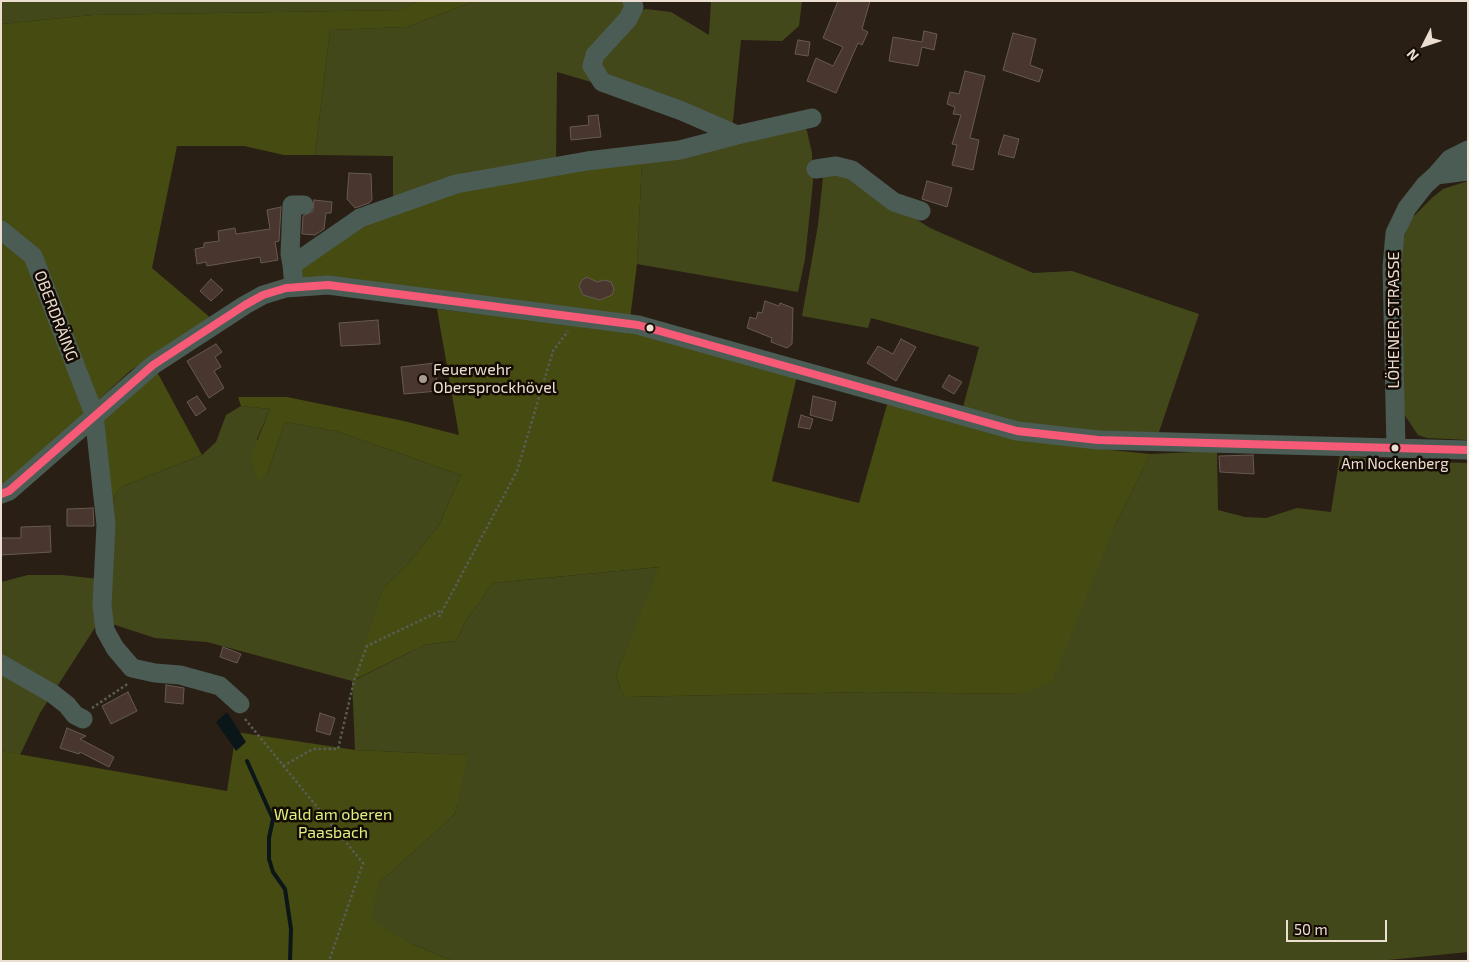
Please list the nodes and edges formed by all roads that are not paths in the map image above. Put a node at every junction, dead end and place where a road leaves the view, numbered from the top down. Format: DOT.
graph roads {
  1 [pos="632,1"];
  2 [pos="812,118"];
  3 [pos="737,135"];
  4 [pos="1468,150"];
  5 [pos="816,169"];
  6 [pos="1468,170"];
  7 [pos="1436,175"];
  8 [pos="304,205"];
  9 [pos="921,211"];
  10 [pos="1,230"];
  11 [pos="292,265"];
  12 [pos="294,287"];
  13 [pos="94,414"];
  14 [pos="1396,449"];
  15 [pos="1468,450"];
  16 [pos="1,494"];
  17 [pos="1,664"];
  18 [pos="240,709"];
  19 [pos="83,719"];
  1 -- 3 [label="street"];
  2 -- 3 [label="street"];
  3 -- 11 [label="street"];
  4 -- 7 [label="street, LÖHENER STRASSE"];
  5 -- 9 [label="street"];
  6 -- 7 [label="street"];
  7 -- 14 [label="street, LÖHENER STRASSE"];
  8 -- 11 [label="street"];
  10 -- 13 [label="street, OBERDRÄING"];
  11 -- 12 [label="street"];
  12 -- 13 [label="street"];
  12 -- 14 [label="street"];
  13 -- 16 [label="street"];
  13 -- 18 [label="street, OBERDRÄING"];
  14 -- 15 [label="street"];
  17 -- 19 [label="street"];
}
